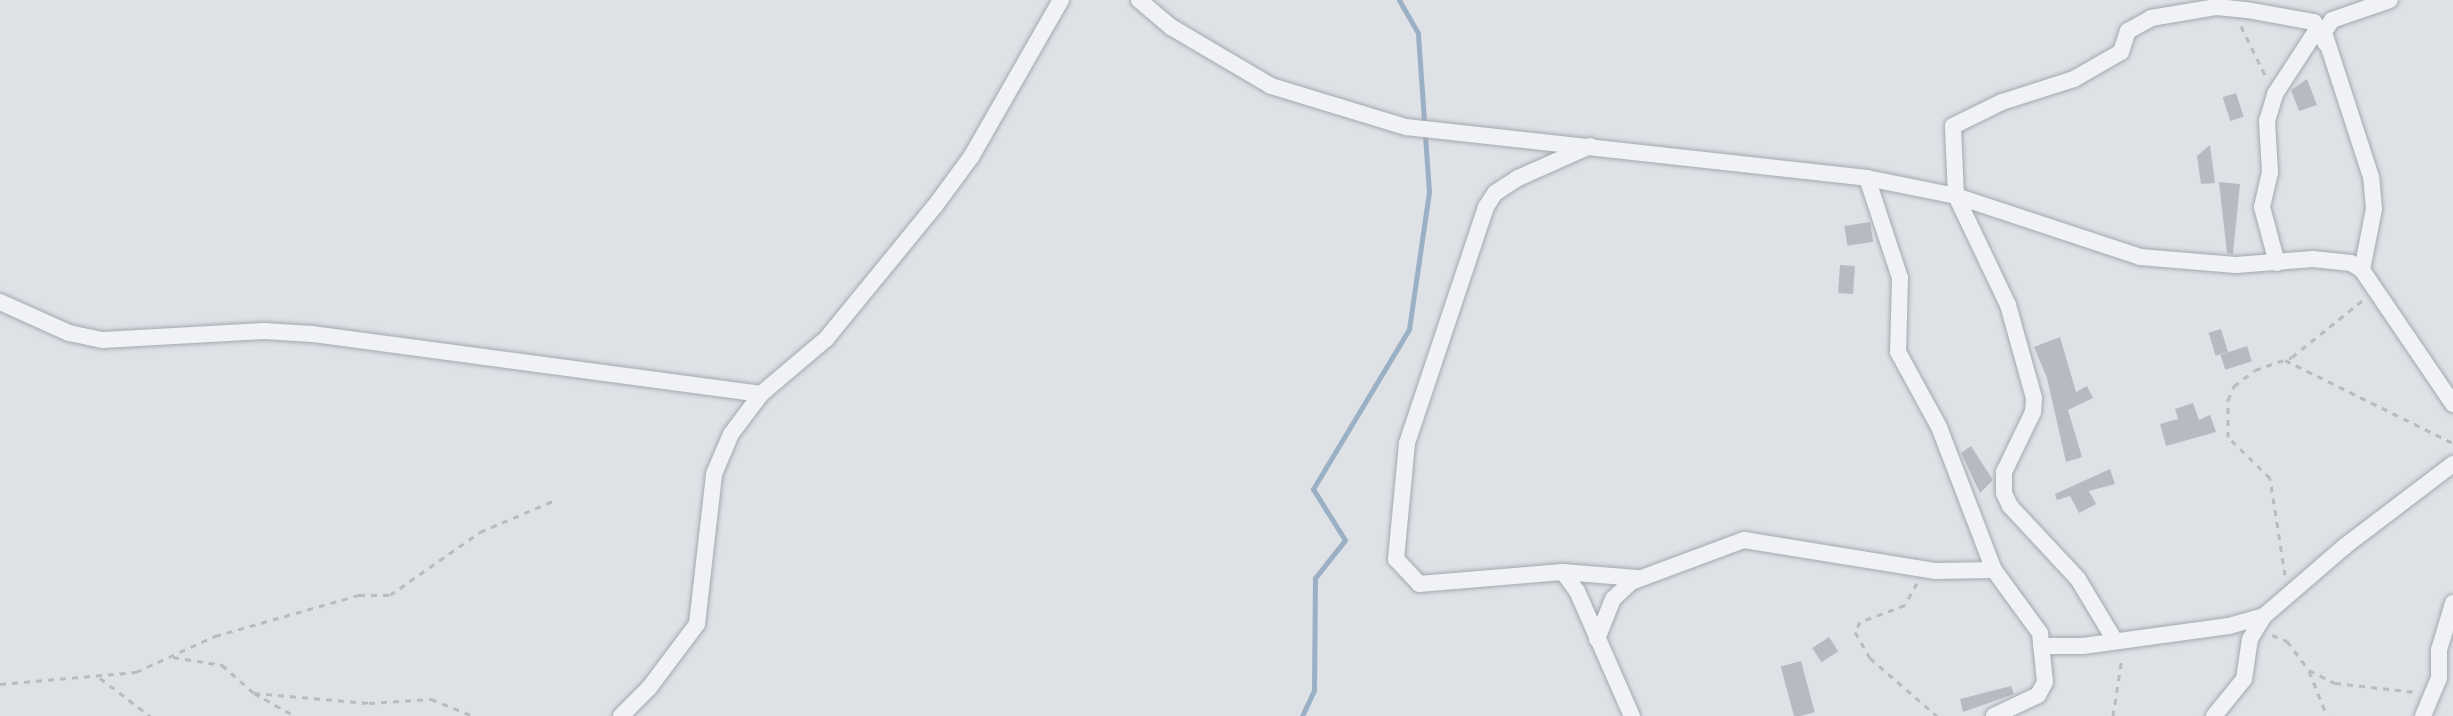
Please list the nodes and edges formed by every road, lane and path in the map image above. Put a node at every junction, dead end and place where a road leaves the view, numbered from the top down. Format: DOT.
graph roads {
  1 [pos="1061,0"];
  2 [pos="1139,0"];
  3 [pos="2390,0"];
  4 [pos="2232,9"];
  5 [pos="2321,37"];
  6 [pos="2275,94"];
  7 [pos="1591,146"];
  8 [pos="1867,178"];
  9 [pos="1956,196"];
  10 [pos="2277,263"];
  11 [pos="2362,270"];
  12 [pos="2376,290"];
  13 [pos="0,302"];
  14 [pos="2285,360"];
  15 [pos="761,394"];
  16 [pos="2453,404"];
  17 [pos="2453,443"];
  18 [pos="2453,464"];
  19 [pos="555,500"];
  20 [pos="1994,570"];
  21 [pos="1932,571"];
  22 [pos="1563,572"];
  23 [pos="1637,578"];
  24 [pos="2282,599"];
  25 [pos="2453,603"];
  26 [pos="2264,616"];
  27 [pos="2252,633"];
  28 [pos="1597,639"];
  29 [pos="2118,639"];
  30 [pos="2041,646"];
  31 [pos="169,657"];
  32 [pos="2309,670"];
  33 [pos="100,678"];
  34 [pos="0,684"];
  35 [pos="254,693"];
  36 [pos="2432,697"];
  37 [pos="150,716"];
  38 [pos="295,716"];
  39 [pos="473,716"];
  40 [pos="621,716"];
  41 [pos="1632,716"];
  42 [pos="1937,716"];
  43 [pos="1994,716"];
  44 [pos="2113,716"];
  45 [pos="2214,716"];
  46 [pos="2327,716"];
  47 [pos="2423,716"];
  1 -- 15 [label="street"];
  2 -- 7 [label="street"];
  3 -- 5 [label="street"];
  4 -- 5 [label="street"];
  4 -- 6 [label="path"];
  4 -- 9 [label="street"];
  5 -- 6 [label="street"];
  5 -- 11 [label="street"];
  6 -- 10 [label="street"];
  7 -- 8 [label="street"];
  7 -- 22 [label="street"];
  8 -- 9 [label="street"];
  8 -- 20 [label="street"];
  9 -- 10 [label="street"];
  9 -- 29 [label="street"];
  10 -- 11 [label="street"];
  11 -- 12 [label="street"];
  12 -- 14 [label="path"];
  12 -- 16 [label="street"];
  13 -- 15 [label="street"];
  14 -- 17 [label="path"];
  14 -- 24 [label="path"];
  15 -- 40 [label="street"];
  18 -- 24 [label="street"];
  19 -- 31 [label="path"];
  20 -- 21 [label="street"];
  20 -- 30 [label="street"];
  21 -- 23 [label="street"];
  21 -- 42 [label="path"];
  22 -- 23 [label="street"];
  22 -- 28 [label="street"];
  23 -- 28 [label="street"];
  24 -- 26 [label="street"];
  25 -- 36 [label="street"];
  26 -- 27 [label="street"];
  26 -- 29 [label="street"];
  27 -- 32 [label="path"];
  27 -- 45 [label="street"];
  28 -- 41 [label="street"];
  29 -- 30 [label="street"];
  29 -- 44 [label="path"];
  30 -- 43 [label="street"];
  31 -- 33 [label="path"];
  31 -- 35 [label="path"];
  32 -- 36 [label="path"];
  32 -- 46 [label="path"];
  33 -- 34 [label="path"];
  33 -- 37 [label="path"];
  35 -- 38 [label="path"];
  35 -- 39 [label="path"];
  36 -- 47 [label="street"];
}
